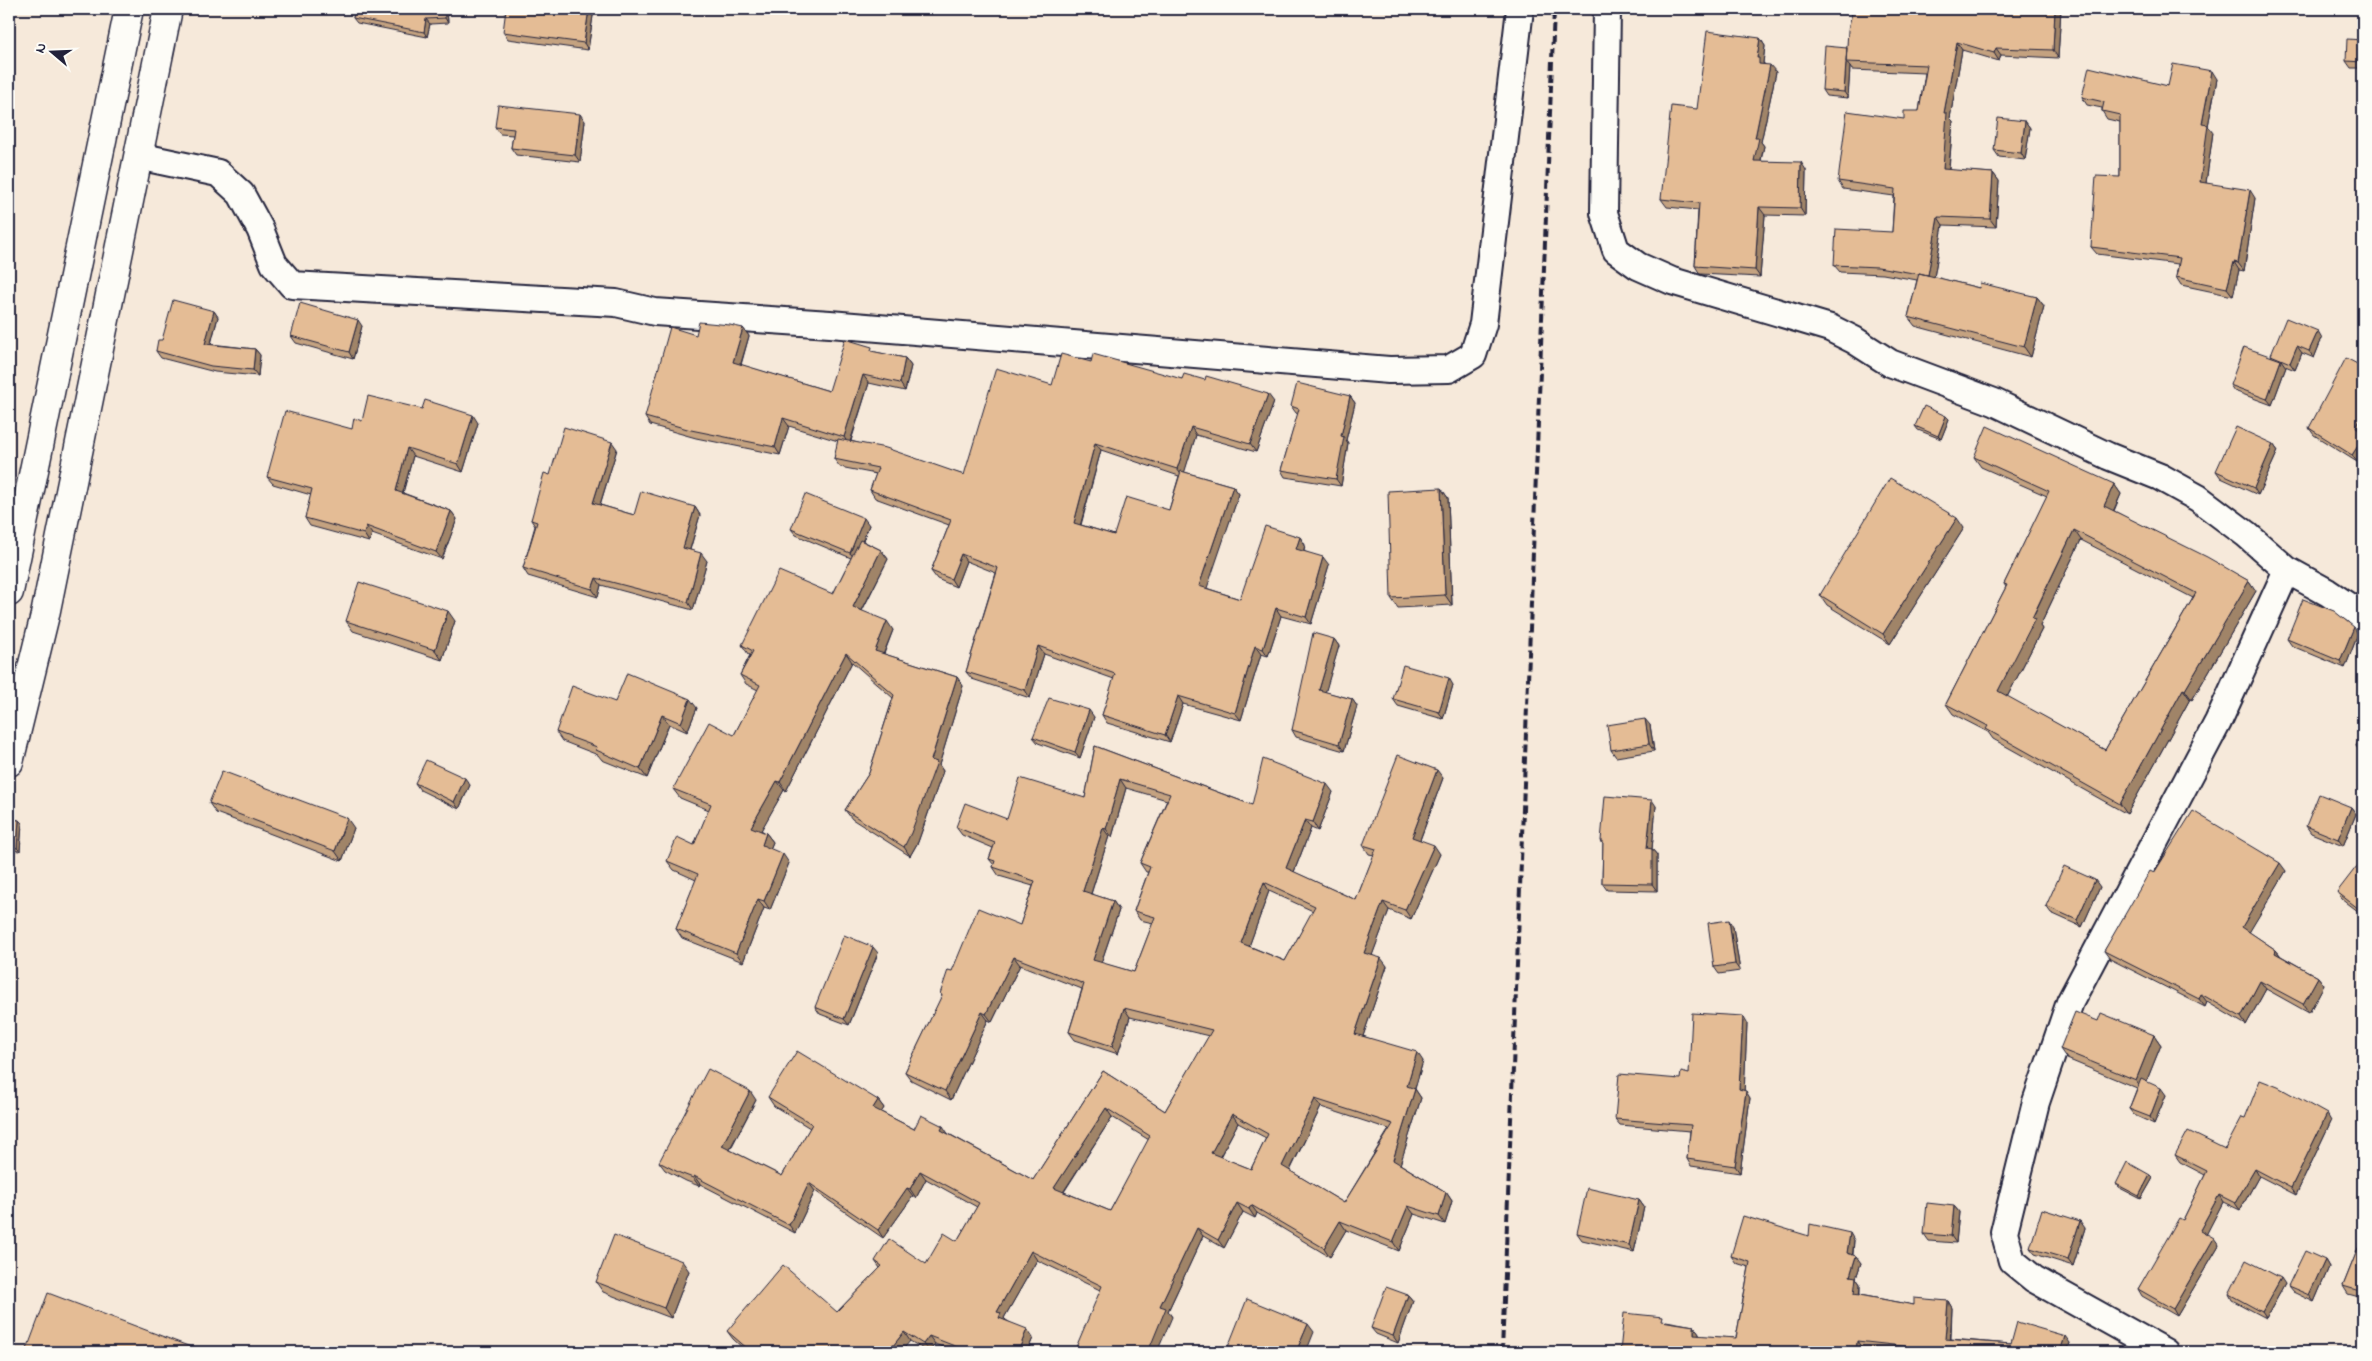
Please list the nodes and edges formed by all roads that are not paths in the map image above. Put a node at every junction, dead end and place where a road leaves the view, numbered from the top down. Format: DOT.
graph roads {
  1 [pos="129,9"];
  2 [pos="168,9"];
  3 [pos="1520,9"];
  4 [pos="1607,9"];
  5 [pos="138,156"];
  6 [pos="2287,570"];
  7 [pos="9,592"];
  8 [pos="2363,620"];
  9 [pos="9,762"];
  10 [pos="2166,1352"];
  1 -- 7 [label="highway"];
  2 -- 5 [label="highway"];
  3 -- 5 [label="street"];
  4 -- 6 [label="street"];
  5 -- 9 [label="highway"];
  6 -- 8 [label="street"];
  6 -- 10 [label="street"];
}
